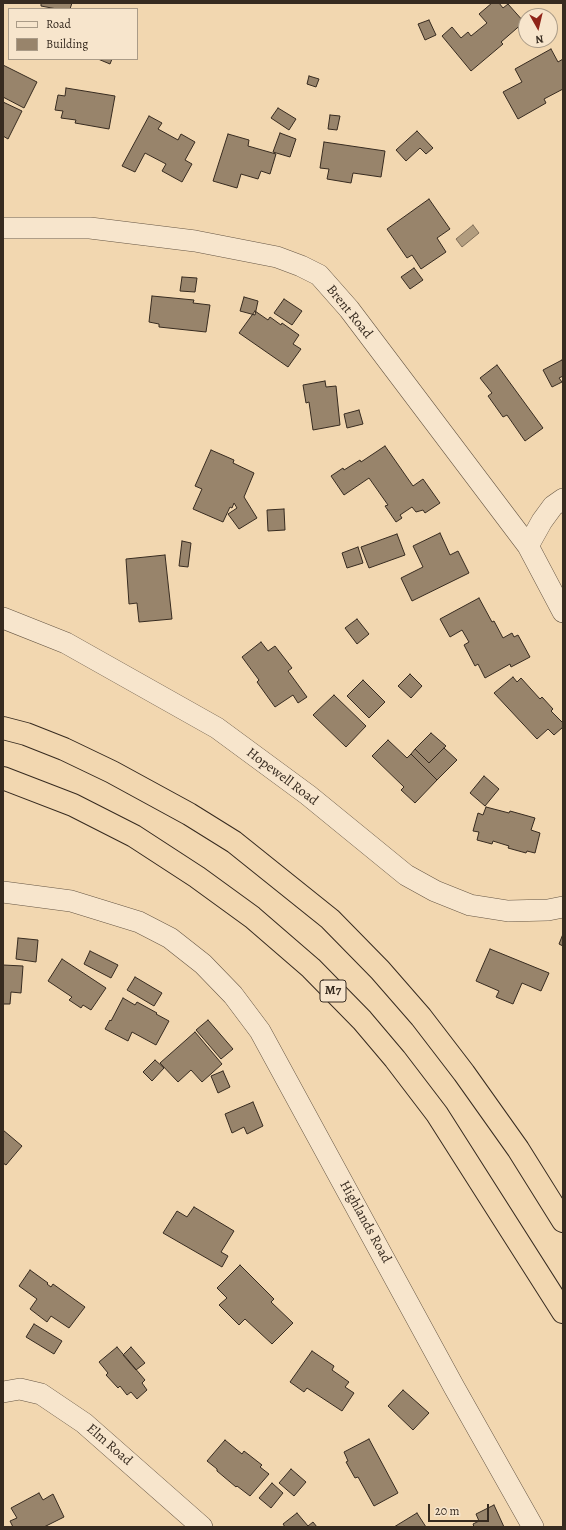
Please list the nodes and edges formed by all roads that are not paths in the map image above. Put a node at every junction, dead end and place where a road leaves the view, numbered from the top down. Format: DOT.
graph roads {
  1 [pos="3,228"];
  2 [pos="563,499"];
  3 [pos="528,546"];
  4 [pos="563,612"];
  5 [pos="3,618"];
  6 [pos="3,728"];
  7 [pos="3,778"];
  8 [pos="3,892"];
  9 [pos="563,907"];
  10 [pos="563,1222"];
  11 [pos="563,1312"];
  12 [pos="3,1392"];
  13 [pos="202,1527"];
  14 [pos="533,1527"];
  1 -- 3 [label="street, Brent Road"];
  2 -- 3 [label="street"];
  3 -- 4 [label="street, Brent Road"];
  5 -- 9 [label="street, Hopewell Road"];
  6 -- 10 [label="highway"];
  7 -- 11 [label="highway, M7"];
  8 -- 14 [label="street, Highlands Road"];
  12 -- 13 [label="street, Elm Road"];
}
